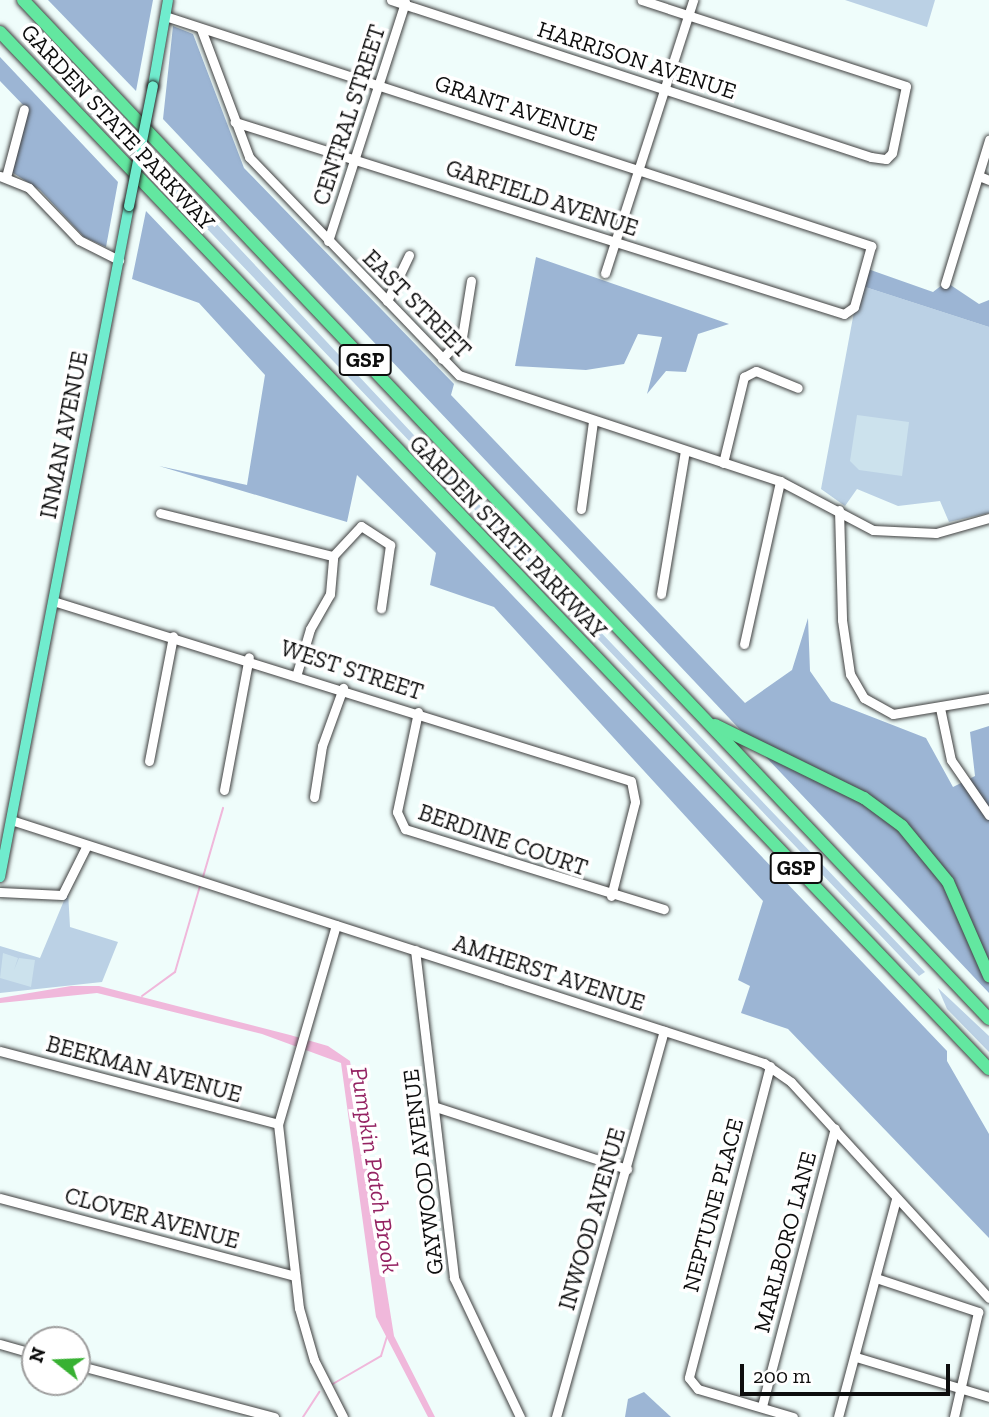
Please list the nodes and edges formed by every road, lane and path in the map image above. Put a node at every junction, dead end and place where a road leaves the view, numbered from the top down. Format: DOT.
graph roads {
  1 [pos="23,0"];
  2 [pos="169,0"];
  3 [pos="391,0"];
  4 [pos="642,0"];
  5 [pos="693,0"];
  6 [pos="405,2"];
  7 [pos="688,15"];
  8 [pos="165,16"];
  9 [pos="201,29"];
  10 [pos="0,32"];
  11 [pos="379,85"];
  12 [pos="664,89"];
  13 [pos="24,109"];
  14 [pos="235,122"];
  15 [pos="989,140"];
  16 [pos="355,159"];
  17 [pos="639,168"];
  18 [pos="3,176"];
  19 [pos="979,177"];
  20 [pos="989,180"];
  21 [pos="328,242"];
  22 [pos="615,242"];
  23 [pos="409,255"];
  24 [pos="119,260"];
  25 [pos="605,273"];
  26 [pos="471,281"];
  27 [pos="945,284"];
  28 [pos="387,301"];
  29 [pos="836,312"];
  30 [pos="442,359"];
  31 [pos="798,388"];
  32 [pos="593,421"];
  33 [pos="685,451"];
  34 [pos="723,463"];
  35 [pos="780,481"];
  36 [pos="581,509"];
  37 [pos="839,510"];
  38 [pos="160,513"];
  39 [pos="989,518"];
  40 [pos="333,556"];
  41 [pos="661,594"];
  42 [pos="53,601"];
  43 [pos="381,608"];
  44 [pos="173,636"];
  45 [pos="744,644"];
  46 [pos="249,657"];
  47 [pos="297,673"];
  48 [pos="343,688"];
  49 [pos="989,698"];
  50 [pos="940,708"];
  51 [pos="418,712"];
  52 [pos="706,721"];
  53 [pos="149,761"];
  54 [pos="223,790"];
  55 [pos="314,797"];
  56 [pos="989,815"];
  57 [pos="11,820"];
  58 [pos="86,847"];
  59 [pos="0,877"];
  60 [pos="0,892"];
  61 [pos="611,896"];
  62 [pos="664,909"];
  63 [pos="336,925"];
  64 [pos="415,950"];
  65 [pos="989,976"];
  66 [pos="989,1018"];
  67 [pos="664,1031"];
  68 [pos="0,1051"];
  69 [pos="769,1066"];
  70 [pos="989,1069"];
  71 [pos="436,1107"];
  72 [pos="278,1124"];
  73 [pos="835,1128"];
  74 [pos="627,1169"];
  75 [pos="0,1198"];
  76 [pos="897,1199"];
  77 [pos="295,1276"];
  78 [pos="876,1278"];
  79 [pos="989,1298"];
  80 [pos="0,1344"];
  81 [pos="21,1350"];
  82 [pos="856,1357"];
  83 [pos="91,1369"];
  84 [pos="961,1389"];
  85 [pos="989,1397"];
  86 [pos="762,1406"];
  87 [pos="274,1417"];
  88 [pos="343,1417"];
  89 [pos="520,1417"];
  90 [pos="556,1417"];
  91 [pos="793,1417"];
  92 [pos="838,1417"];
  93 [pos="954,1417"];
  1 -- 52 [label="highway, GARDEN STATE PARKWAY / GSP"];
  2 -- 8 [label="main road, INMAN AVENUE"];
  3 -- 6 [label="street, HARRISON AVENUE"];
  4 -- 7 [label="street"];
  5 -- 7 [label="street"];
  6 -- 11 [label="street, CENTRAL STREET"];
  6 -- 12 [label="street, HARRISON AVENUE"];
  7 -- 12 [label="street"];
  7 -- 12 [label="street, HARRISON AVENUE"];
  8 -- 9 [label="street, GRANT AVENUE"];
  8 -- 24 [label="main road, INMAN AVENUE, bridge"];
  9 -- 11 [label="street, GRANT AVENUE"];
  9 -- 14 [label="street, EAST STREET"];
  10 -- 70 [label="highway, GARDEN STATE PARKWAY / GSP"];
  11 -- 16 [label="street, CENTRAL STREET"];
  11 -- 17 [label="street, GRANT AVENUE"];
  12 -- 17 [label="street"];
  13 -- 18 [label="street"];
  14 -- 16 [label="street, GARFIELD AVENUE"];
  14 -- 21 [label="street, EAST STREET"];
  15 -- 19 [label="street"];
  16 -- 21 [label="street, CENTRAL STREET"];
  16 -- 22 [label="street, GARFIELD AVENUE"];
  17 -- 22 [label="street"];
  17 -- 29 [label="street, GRANT AVENUE"];
  18 -- 24 [label="street"];
  19 -- 20 [label="street"];
  19 -- 27 [label="street"];
  21 -- 28 [label="street, EAST STREET"];
  22 -- 25 [label="street"];
  22 -- 29 [label="street, GARFIELD AVENUE"];
  23 -- 28 [label="street"];
  24 -- 42 [label="main road, INMAN AVENUE"];
  26 -- 30 [label="street"];
  28 -- 30 [label="street, EAST STREET"];
  30 -- 32 [label="street, EAST STREET"];
  31 -- 34 [label="street"];
  32 -- 33 [label="street, EAST STREET"];
  32 -- 36 [label="street"];
  33 -- 34 [label="street, EAST STREET"];
  33 -- 41 [label="street"];
  34 -- 35 [label="street, EAST STREET"];
  35 -- 37 [label="street, EAST STREET"];
  35 -- 45 [label="street"];
  37 -- 39 [label="street, EAST STREET"];
  37 -- 50 [label="street"];
  38 -- 40 [label="street"];
  40 -- 43 [label="street"];
  40 -- 47 [label="street"];
  42 -- 44 [label="street, WEST STREET"];
  42 -- 57 [label="main road, INMAN AVENUE"];
  44 -- 46 [label="street, WEST STREET"];
  44 -- 53 [label="street"];
  46 -- 47 [label="street, WEST STREET"];
  46 -- 54 [label="street"];
  47 -- 48 [label="street, WEST STREET"];
  48 -- 51 [label="street, WEST STREET"];
  48 -- 55 [label="street"];
  49 -- 50 [label="street"];
  50 -- 56 [label="street"];
  51 -- 61 [label="street, BERDINE COURT"];
  51 -- 61 [label="street, WEST STREET"];
  52 -- 65 [label="highway"];
  52 -- 66 [label="highway, GARDEN STATE PARKWAY / GSP"];
  57 -- 58 [label="street, AMHERST AVENUE"];
  57 -- 59 [label="main road, INMAN AVENUE"];
  58 -- 60 [label="street"];
  58 -- 63 [label="street, AMHERST AVENUE"];
  61 -- 62 [label="street, BERDINE COURT"];
  63 -- 64 [label="street, AMHERST AVENUE"];
  63 -- 72 [label="street"];
  64 -- 67 [label="street, AMHERST AVENUE"];
  64 -- 71 [label="street, GAYWOOD AVENUE"];
  67 -- 69 [label="street, AMHERST AVENUE"];
  67 -- 74 [label="street, INWOOD AVENUE"];
  68 -- 72 [label="street, BEEKMAN AVENUE"];
  69 -- 73 [label="street, AMHERST AVENUE"];
  69 -- 86 [label="street, NEPTUNE PLACE"];
  71 -- 74 [label="street"];
  71 -- 89 [label="street, GAYWOOD AVENUE"];
  72 -- 77 [label="street"];
  73 -- 76 [label="street, AMHERST AVENUE"];
  73 -- 86 [label="street, MARLBORO LANE"];
  74 -- 90 [label="street, INWOOD AVENUE"];
  75 -- 77 [label="street, CLOVER AVENUE"];
  76 -- 78 [label="street"];
  76 -- 79 [label="street, AMHERST AVENUE"];
  77 -- 88 [label="street"];
  78 -- 82 [label="street"];
  78 -- 84 [label="street"];
  80 -- 81 [label="street"];
  82 -- 84 [label="street"];
  82 -- 92 [label="street"];
  83 -- 87 [label="street"];
  84 -- 85 [label="street"];
  84 -- 93 [label="street"];
  86 -- 91 [label="street, NEPTUNE PLACE"];
}
